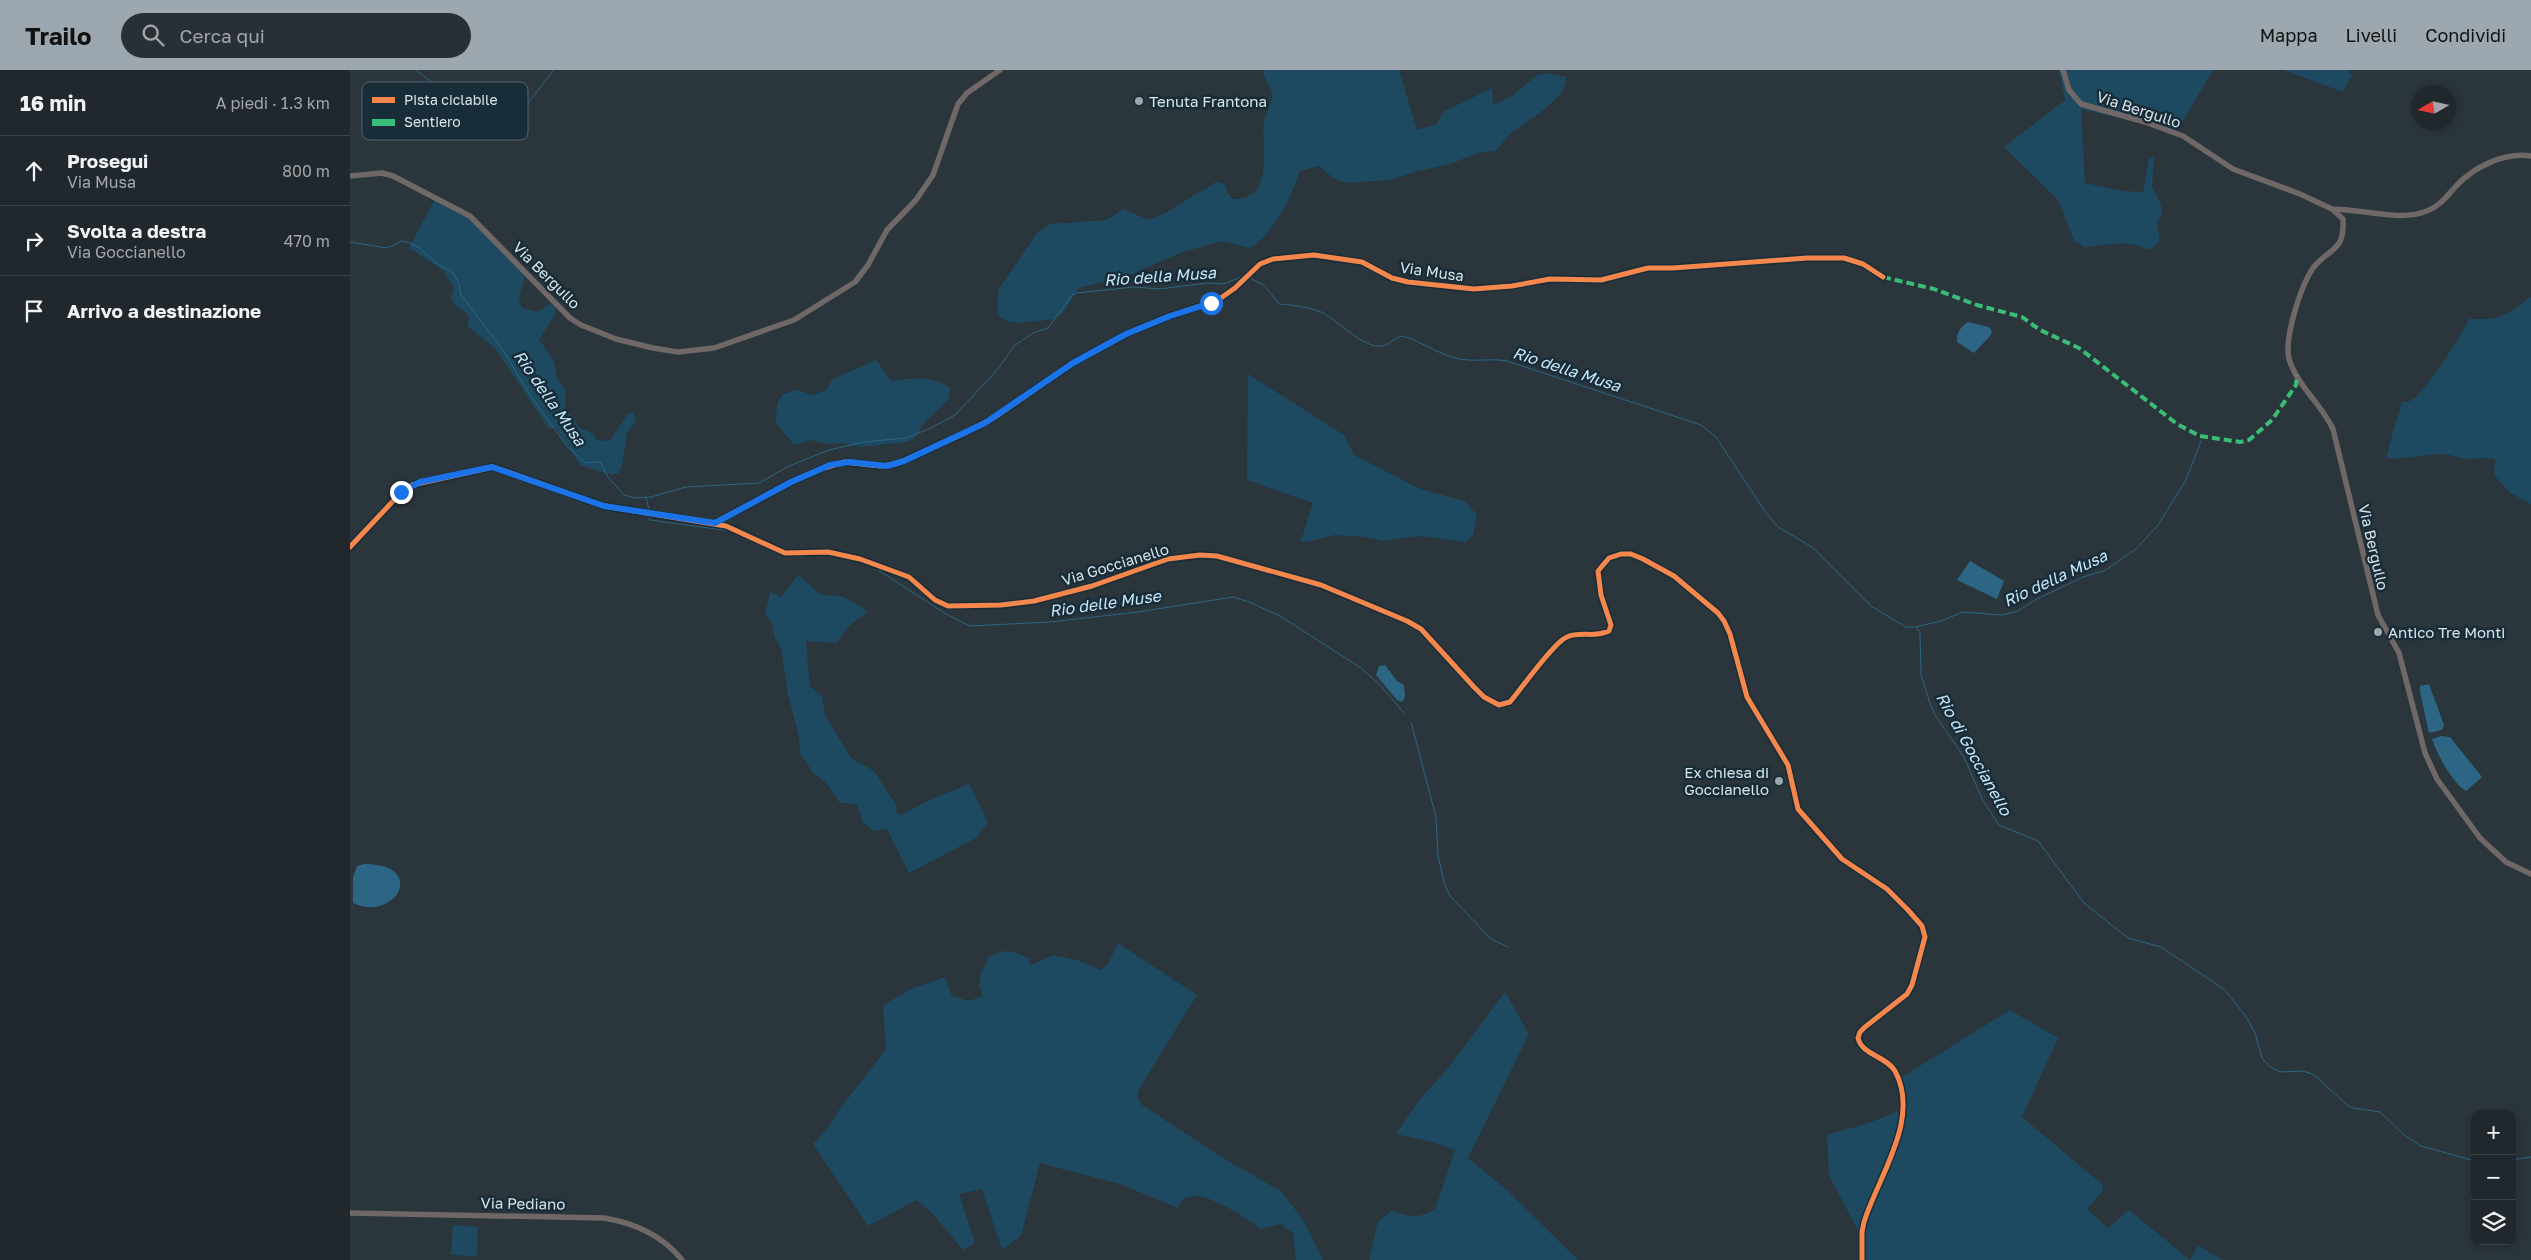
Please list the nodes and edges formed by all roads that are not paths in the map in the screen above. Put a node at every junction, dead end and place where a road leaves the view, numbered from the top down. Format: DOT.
graph roads {
  1 [pos="1000,70"];
  2 [pos="2063,70"];
  3 [pos="2531,156"];
  4 [pos="350,176"];
  5 [pos="2332,209"];
  6 [pos="1883,277"];
  7 [pos="715,523"];
  8 [pos="350,547"];
  9 [pos="2531,874"];
  10 [pos="350,1213"];
  11 [pos="682,1260"];
  12 [pos="1862,1260"];
  1 -- 4 [label="street, Via Bergullo"];
  2 -- 5 [label="street, Via Bergullo"];
  3 -- 5 [label="street, Via Bergullo"];
  5 -- 9 [label="street, Via Bergullo"];
  6 -- 7 [label="street, Via Musa"];
  7 -- 8 [label="street, Via Goccianello"];
  7 -- 12 [label="street, Via Goccianello"];
  10 -- 11 [label="street, Via Pediano"];
}
